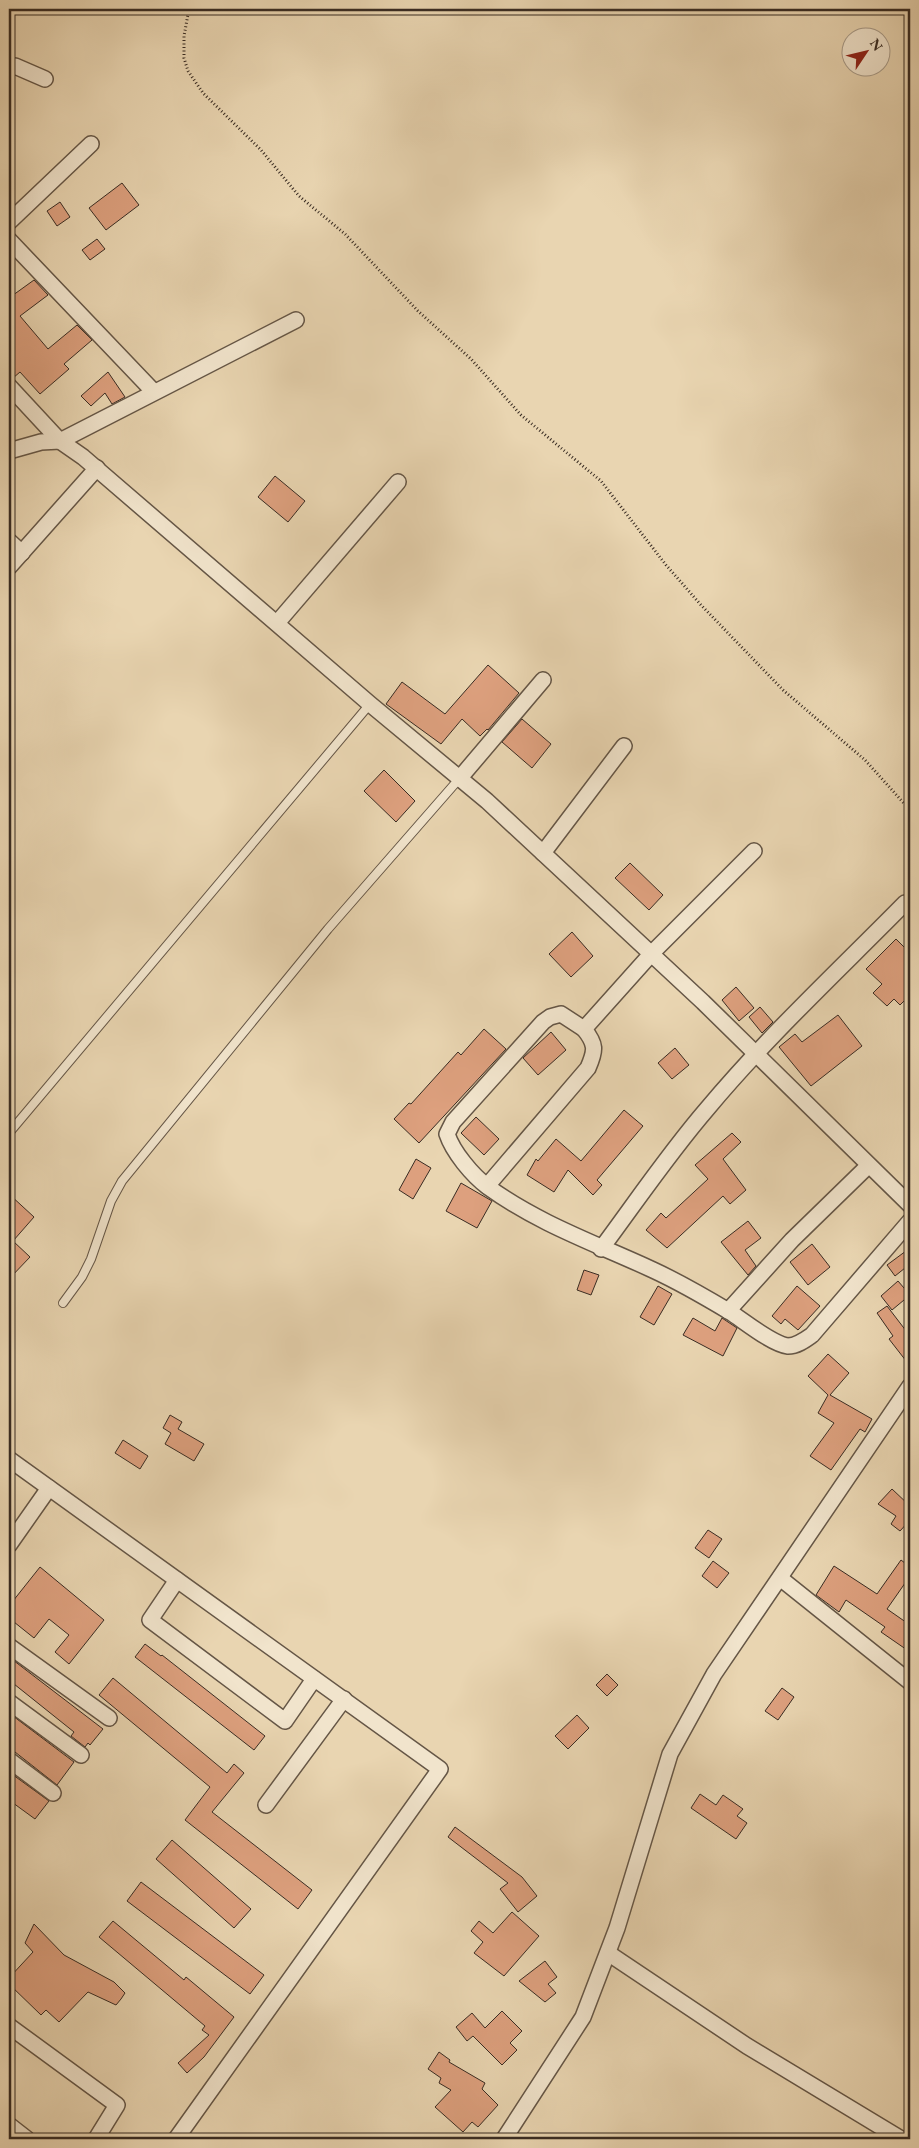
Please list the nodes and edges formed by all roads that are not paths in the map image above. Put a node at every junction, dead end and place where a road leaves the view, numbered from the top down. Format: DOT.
graph roads {
  1 [pos="9,69"];
  2 [pos="44,79"];
  3 [pos="91,144"];
  4 [pos="9,222"];
  5 [pos="9,240"];
  6 [pos="296,320"];
  7 [pos="9,386"];
  8 [pos="154,392"];
  9 [pos="60,441"];
  10 [pos="9,451"];
  11 [pos="97,468"];
  12 [pos="398,482"];
  13 [pos="9,541"];
  14 [pos="22,552"];
  15 [pos="9,567"];
  16 [pos="277,623"];
  17 [pos="543,680"];
  18 [pos="370,704"];
  19 [pos="624,746"];
  20 [pos="459,779"];
  21 [pos="754,851"];
  22 [pos="543,853"];
  23 [pos="905,903"];
  24 [pos="652,953"];
  25 [pos="584,1029"];
  26 [pos="755,1054"];
  27 [pos="9,1133"];
  28 [pos="868,1166"];
  29 [pos="486,1186"];
  30 [pos="910,1205"];
  31 [pos="910,1221"];
  32 [pos="601,1249"];
  33 [pos="63,1303"];
  34 [pos="728,1311"];
  35 [pos="910,1386"];
  36 [pos="9,1459"];
  37 [pos="49,1488"];
  38 [pos="9,1545"];
  39 [pos="780,1578"];
  40 [pos="177,1580"];
  41 [pos="9,1646"];
  42 [pos="314,1678"];
  43 [pos="910,1682"];
  44 [pos="344,1699"];
  45 [pos="9,1702"];
  46 [pos="109,1718"];
  47 [pos="81,1755"];
  48 [pos="9,1760"];
  49 [pos="53,1793"];
  50 [pos="266,1805"];
  51 [pos="608,1953"];
  52 [pos="9,2026"];
  53 [pos="9,2125"];
  54 [pos="26,2139"];
  55 [pos="96,2139"];
  56 [pos="176,2139"];
  57 [pos="504,2139"];
  58 [pos="901,2139"];
  1 -- 2 [label="street"];
  3 -- 4 [label="street"];
  5 -- 8 [label="street"];
  6 -- 8 [label="street"];
  7 -- 9 [label="street"];
  8 -- 9 [label="street"];
  9 -- 10 [label="street"];
  9 -- 11 [label="street"];
  11 -- 14 [label="street"];
  11 -- 16 [label="street"];
  12 -- 16 [label="street"];
  13 -- 14 [label="street"];
  14 -- 15 [label="street"];
  16 -- 18 [label="street"];
  17 -- 20 [label="street"];
  18 -- 20 [label="street"];
  18 -- 27 [label="lane"];
  19 -- 22 [label="street"];
  20 -- 22 [label="street"];
  20 -- 33 [label="lane"];
  21 -- 24 [label="street"];
  22 -- 24 [label="street"];
  23 -- 26 [label="street"];
  24 -- 25 [label="street"];
  24 -- 26 [label="street"];
  25 -- 29 [label="street"];
  25 -- 29 [label="street"];
  26 -- 28 [label="street"];
  26 -- 32 [label="street"];
  28 -- 30 [label="street"];
  28 -- 34 [label="street"];
  29 -- 32 [label="street"];
  31 -- 34 [label="street"];
  32 -- 34 [label="street"];
  35 -- 39 [label="street"];
  36 -- 37 [label="street"];
  37 -- 38 [label="street"];
  37 -- 40 [label="street"];
  39 -- 43 [label="street"];
  39 -- 51 [label="street"];
  40 -- 42 [label="street"];
  40 -- 42 [label="street"];
  41 -- 46 [label="street"];
  42 -- 44 [label="street"];
  44 -- 50 [label="street"];
  44 -- 56 [label="street"];
  45 -- 47 [label="street"];
  48 -- 49 [label="street"];
  51 -- 57 [label="street"];
  51 -- 58 [label="street"];
  52 -- 55 [label="street"];
  53 -- 54 [label="street"];
}
